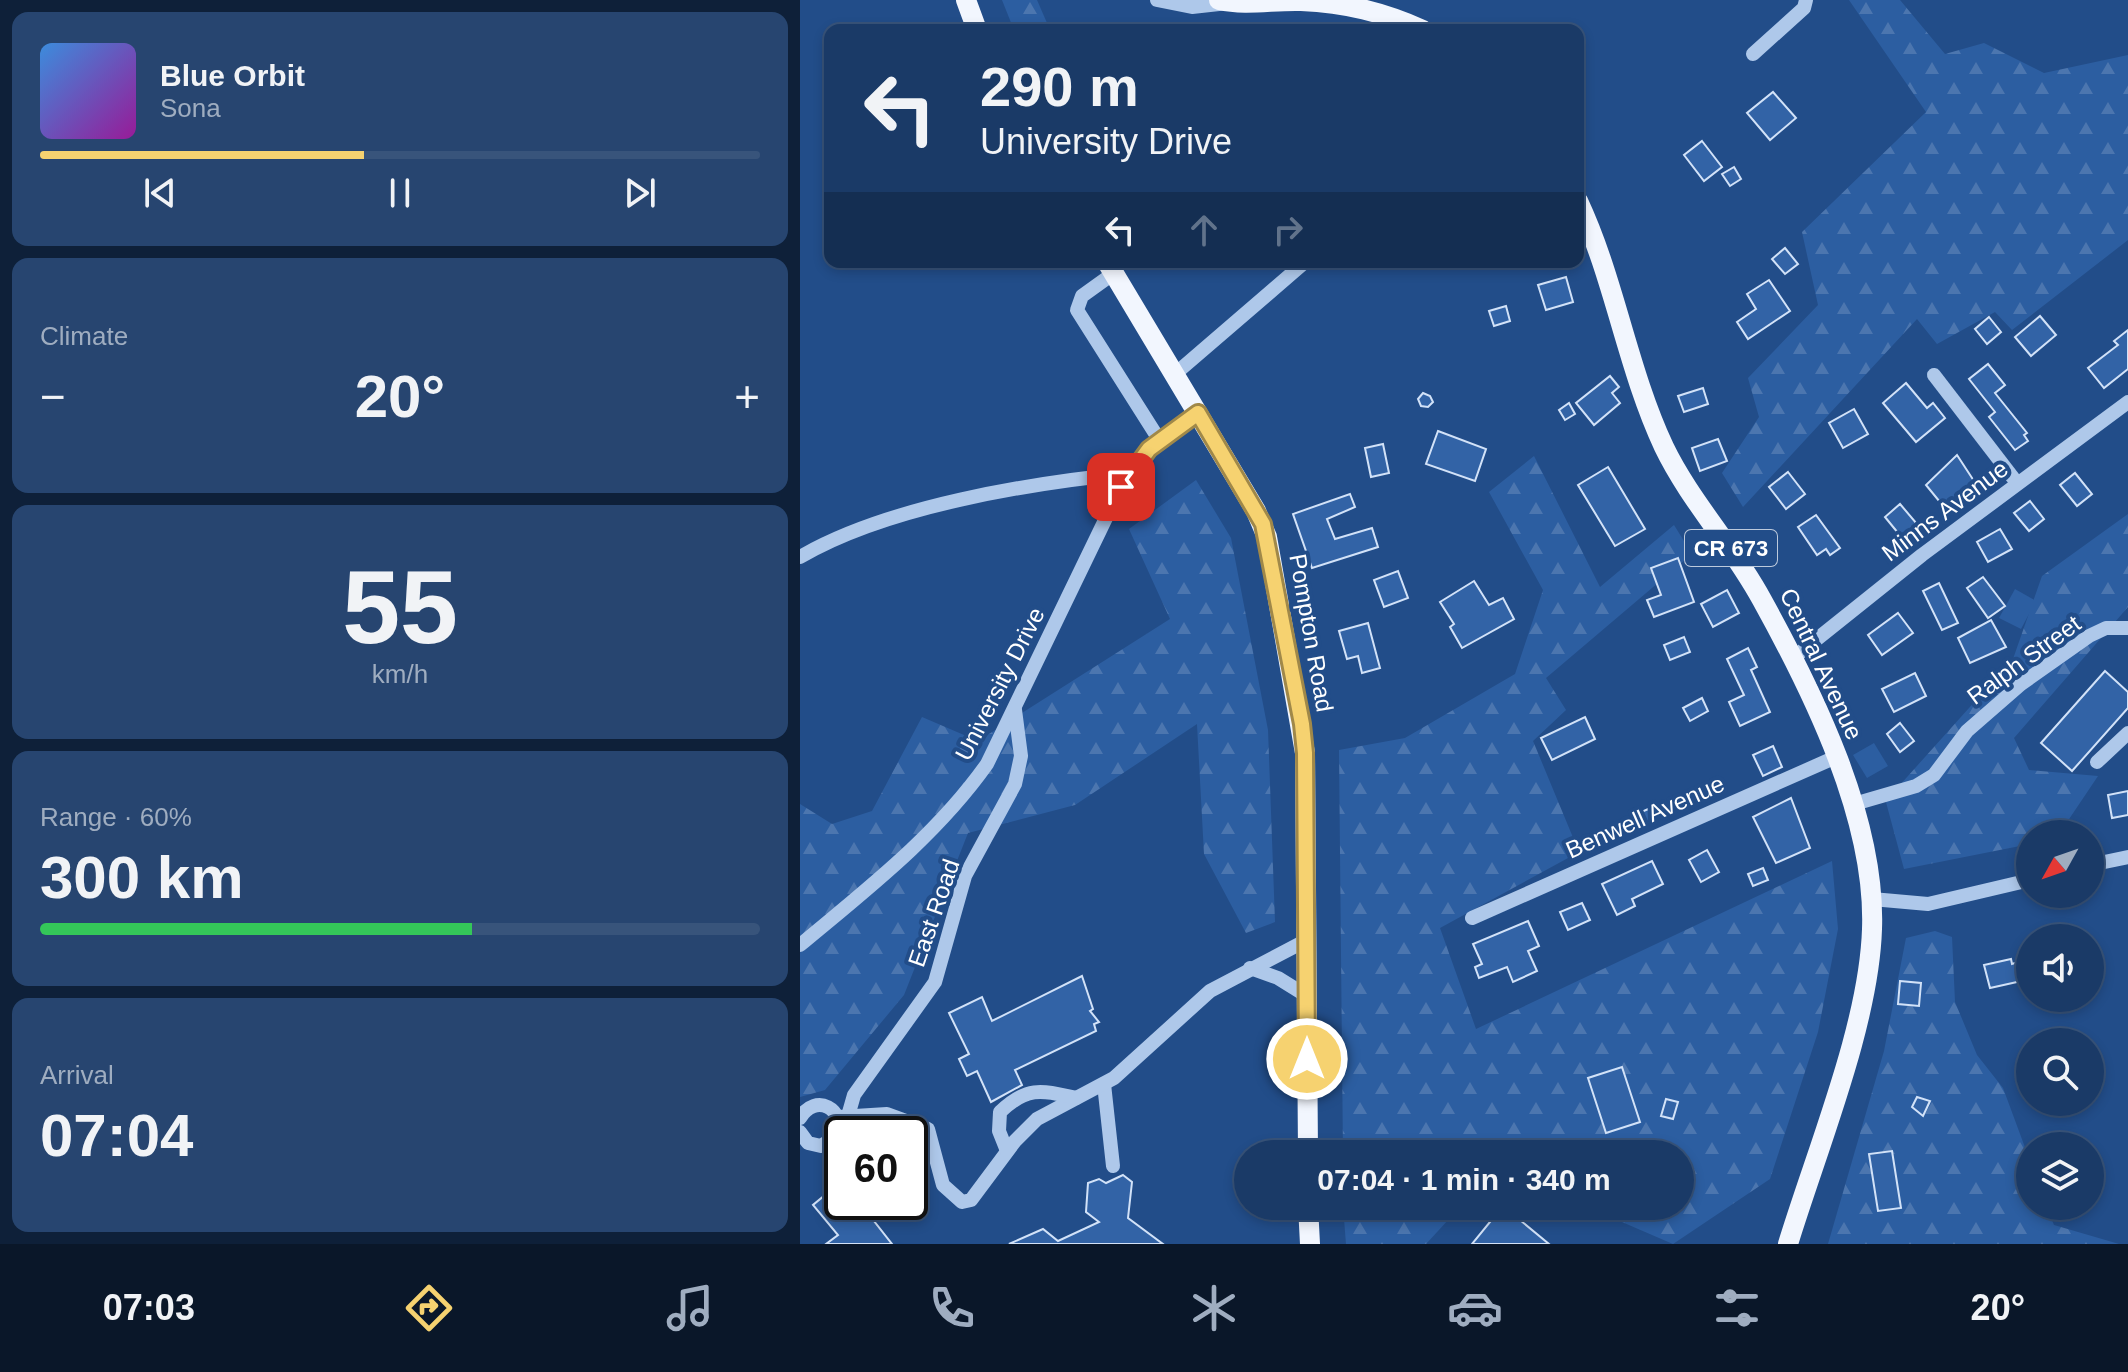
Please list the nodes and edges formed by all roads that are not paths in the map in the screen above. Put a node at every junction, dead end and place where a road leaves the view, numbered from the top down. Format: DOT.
graph roads {
  1 [pos="966,0"];
  2 [pos="1157,0"];
  3 [pos="1806,0"];
  4 [pos="1225,1"];
  5 [pos="1322,1"];
  6 [pos="1345,2"];
  7 [pos="975,24"];
  8 [pos="1408,24"];
  9 [pos="1753,54"];
  10 [pos="1584,218"];
  11 [pos="1110,268"];
  12 [pos="1298,268"];
  13 [pos="1175,374"];
  14 [pos="1934,375"];
  15 [pos="2128,402"];
  16 [pos="1198,413"];
  17 [pos="1160,441"];
  18 [pos="1131,473"];
  19 [pos="2017,483"];
  20 [pos="800,557"];
  21 [pos="2128,628"];
  22 [pos="1792,659"];
  23 [pos="1014,709"];
  24 [pos="2128,733"];
  25 [pos="1836,757"];
  26 [pos="2097,762"];
  27 [pos="1854,804"];
  28 [pos="2128,857"];
  29 [pos="2104,862"];
  30 [pos="2016,883"];
  31 [pos="1872,899"];
  32 [pos="1472,918"];
  33 [pos="1307,940"];
  34 [pos="800,945"];
  35 [pos="1250,968"];
  36 [pos="1307,996"];
  37 [pos="1104,1084"];
  38 [pos="1076,1098"];
  39 [pos="843,1116"];
  40 [pos="892,1116"];
  41 [pos="800,1118"];
  42 [pos="928,1129"];
  43 [pos="800,1132"];
  44 [pos="1308,1140"];
  45 [pos="824,1145"];
  46 [pos="1007,1151"];
  47 [pos="1113,1166"];
  48 [pos="1309,1220"];
  49 [pos="1310,1244"];
  50 [pos="1788,1244"];
  1 -- 7 [label="main road"];
  2 -- 4 [label="street"];
  3 -- 9 [label="street"];
  4 -- 5 [label="main road"];
  5 -- 6 [label="main road"];
  6 -- 8 [label="main road"];
  10 -- 22 [label="main road, Central Avenue / CR 673"];
  11 -- 13 [label="main road, Pompton Road"];
  11 -- 17 [label="street"];
  12 -- 13 [label="street"];
  13 -- 16 [label="main road, Pompton Road"];
  14 -- 19 [label="street"];
  15 -- 19 [label="street, Minns Avenue"];
  16 -- 17 [label="street, University Drive"];
  16 -- 33 [label="main road, Pompton Road"];
  17 -- 18 [label="street, University Drive"];
  18 -- 20 [label="street"];
  18 -- 23 [label="street, University Drive"];
  19 -- 22 [label="street, Minns Avenue"];
  21 -- 27 [label="street, Ralph Street"];
  22 -- 25 [label="main road, Central Avenue / CR 673"];
  23 -- 34 [label="street, University Drive"];
  23 -- 39 [label="street, East Road"];
  24 -- 26 [label="street"];
  25 -- 27 [label="main road, Central Avenue / CR 673"];
  25 -- 32 [label="street, Benwell Avenue"];
  27 -- 31 [label="main road, Central Avenue / CR 673"];
  28 -- 29 [label="street"];
  30 -- 31 [label="street"];
  31 -- 50 [label="main road, CR 673"];
  33 -- 35 [label="street"];
  33 -- 36 [label="main road, Pompton Road"];
  35 -- 36 [label="street"];
  35 -- 37 [label="street"];
  36 -- 44 [label="main road, Pompton Road"];
  37 -- 38 [label="street"];
  37 -- 47 [label="street"];
  38 -- 46 [label="street"];
  38 -- 46 [label="street"];
  39 -- 40 [label="street"];
  39 -- 41 [label="street"];
  42 -- 46 [label="street"];
  43 -- 45 [label="street, East Road"];
  48 -- 49 [label="main road"];
}
